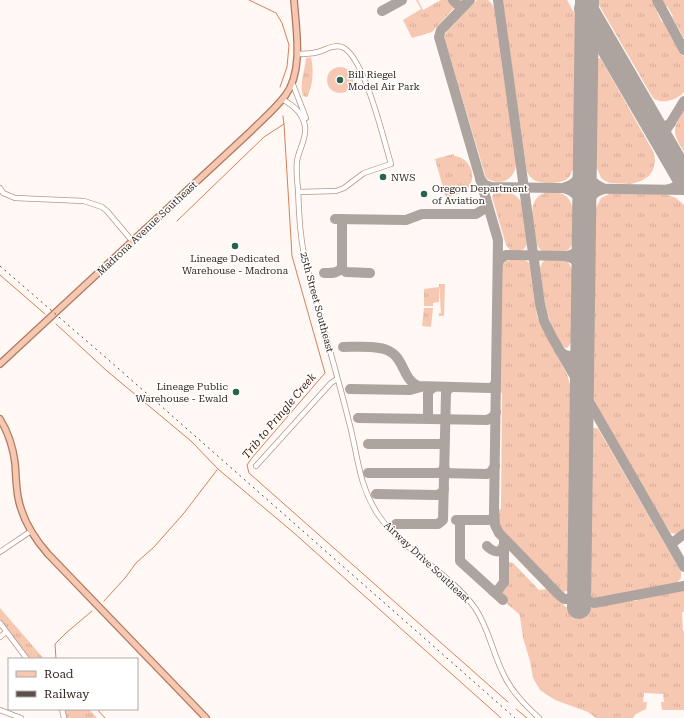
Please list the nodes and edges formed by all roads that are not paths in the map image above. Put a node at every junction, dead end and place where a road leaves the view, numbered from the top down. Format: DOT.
graph roads {
  1 [pos="294,0"];
  2 [pos="297,54"];
  3 [pos="291,84"];
  4 [pos="282,99"];
  5 [pos="305,126"];
  6 [pos="0,188"];
  7 [pos="298,192"];
  8 [pos="133,242"];
  9 [pos="0,364"];
  10 [pos="337,379"];
  11 [pos="0,419"];
  12 [pos="256,466"];
  13 [pos="374,509"];
  14 [pos="30,531"];
  15 [pos="0,552"];
  16 [pos="0,623"];
  17 [pos="6,632"];
  18 [pos="0,637"];
  19 [pos="25,658"];
  20 [pos="0,710"];
  21 [pos="8,716"];
  22 [pos="21,718"];
  23 [pos="206,718"];
  24 [pos="540,718"];
  1 -- 2 [label="main road"];
  2 -- 3 [label="main road"];
  2 -- 7 [label="street"];
  3 -- 4 [label="main road, Madrona Avenue Southeast"];
  3 -- 5 [label="street, 25th Street Southeast"];
  4 -- 5 [label="street"];
  4 -- 8 [label="main road, Madrona Avenue Southeast"];
  5 -- 7 [label="street, 25th Street Southeast"];
  6 -- 8 [label="street"];
  7 -- 10 [label="street, 25th Street Southeast"];
  8 -- 9 [label="main road, Madrona Avenue Southeast"];
  10 -- 12 [label="street"];
  10 -- 13 [label="street, 25th Street Southeast"];
  11 -- 14 [label="main road"];
  13 -- 24 [label="street, Airway Drive Southeast"];
  14 -- 15 [label="street"];
  14 -- 23 [label="main road"];
  16 -- 17 [label="street"];
  17 -- 18 [label="street"];
  17 -- 19 [label="street"];
  20 -- 21 [label="street"];
  21 -- 22 [label="street"];
}
